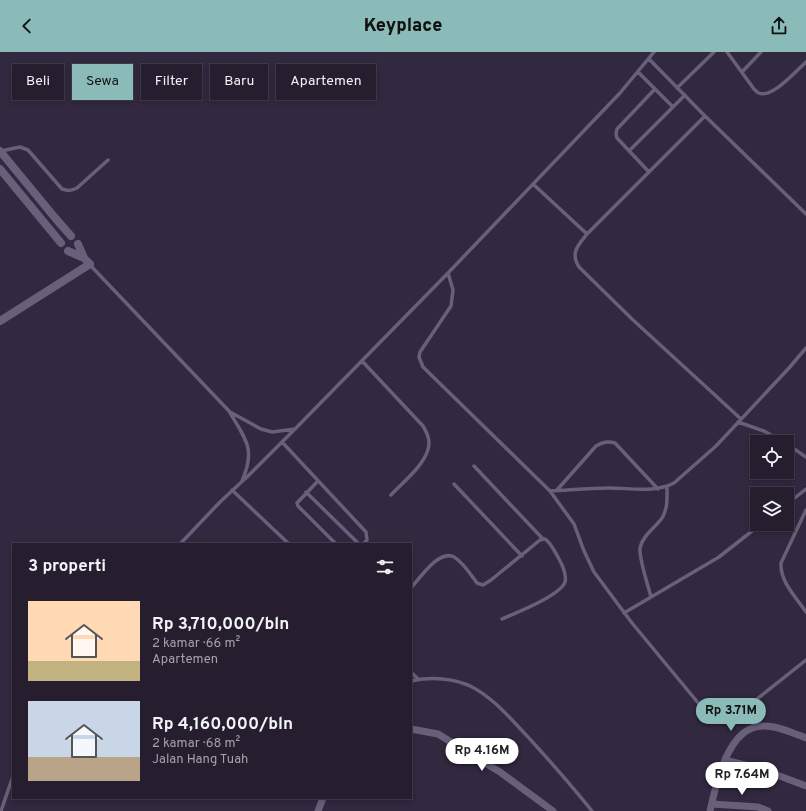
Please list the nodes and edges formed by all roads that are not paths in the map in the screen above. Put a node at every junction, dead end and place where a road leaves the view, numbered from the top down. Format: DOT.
graph roads {
  1 [pos="654,52"];
  2 [pos="714,52"];
  3 [pos="727,52"];
  4 [pos="761,52"];
  5 [pos="649,59"];
  6 [pos="806,62"];
  7 [pos="638,72"];
  8 [pos="742,72"];
  9 [pos="677,88"];
  10 [pos="654,90"];
  11 [pos="685,95"];
  12 [pos="673,107"];
  13 [pos="705,116"];
  14 [pos="0,151"];
  15 [pos="629,151"];
  16 [pos="108,160"];
  17 [pos="0,169"];
  18 [pos="649,172"];
  19 [pos="533,184"];
  20 [pos="47,208"];
  21 [pos="806,214"];
  22 [pos="39,216"];
  23 [pos="587,234"];
  24 [pos="71,236"];
  25 [pos="61,243"];
  26 [pos="78,244"];
  27 [pos="68,251"];
  28 [pos="87,261"];
  29 [pos="448,273"];
  30 [pos="0,321"];
  31 [pos="806,348"];
  32 [pos="362,361"];
  33 [pos="229,412"];
  34 [pos="739,421"];
  35 [pos="296,429"];
  36 [pos="771,435"];
  37 [pos="282,442"];
  38 [pos="794,449"];
  39 [pos="806,457"];
  40 [pos="474,466"];
  41 [pos="318,481"];
  42 [pos="241,482"];
  43 [pos="454,484"];
  44 [pos="667,487"];
  45 [pos="658,489"];
  46 [pos="806,489"];
  47 [pos="232,490"];
  48 [pos="557,490"];
  49 [pos="550,491"];
  50 [pos="306,492"];
  51 [pos="391,495"];
  52 [pos="794,498"];
  53 [pos="806,510"];
  54 [pos="752,531"];
  55 [pos="543,539"];
  56 [pos="181,543"];
  57 [pos="288,543"];
  58 [pos="335,543"];
  59 [pos="358,543"];
  60 [pos="364,543"];
  61 [pos="522,556"];
  62 [pos="412,587"];
  63 [pos="651,597"];
  64 [pos="806,612"];
  65 [pos="624,613"];
  66 [pos="502,618"];
  67 [pos="806,660"];
  68 [pos="412,673"];
  69 [pos="418,679"];
  70 [pos="412,681"];
  71 [pos="412,730"];
  72 [pos="806,738"];
  73 [pos="725,760"];
  74 [pos="12,779"];
  75 [pos="806,786"];
  76 [pos="0,795"];
  77 [pos="5,798"];
  78 [pos="323,799"];
  79 [pos="711,808"];
  80 [pos="1,809"];
  81 [pos="318,811"];
  82 [pos="553,811"];
  83 [pos="592,811"];
  84 [pos="768,811"];
  1 -- 5 [label="lane"];
  2 -- 9 [label="lane"];
  3 -- 8 [label="lane"];
  4 -- 8 [label="lane"];
  5 -- 7 [label="lane"];
  5 -- 9 [label="lane"];
  6 -- 8 [label="lane"];
  7 -- 10 [label="lane"];
  7 -- 19 [label="lane"];
  9 -- 11 [label="lane"];
  10 -- 12 [label="lane"];
  10 -- 15 [label="lane"];
  11 -- 12 [label="lane"];
  11 -- 13 [label="lane"];
  12 -- 15 [label="lane"];
  13 -- 18 [label="lane"];
  13 -- 21 [label="lane"];
  14 -- 16 [label="lane"];
  14 -- 20 [label="street"];
  15 -- 18 [label="lane"];
  17 -- 22 [label="street"];
  18 -- 23 [label="lane"];
  19 -- 23 [label="lane"];
  19 -- 29 [label="lane"];
  20 -- 22 [label="street"];
  20 -- 24 [label="street"];
  22 -- 25 [label="street"];
  23 -- 34 [label="lane"];
  26 -- 28 [label="street"];
  27 -- 28 [label="street"];
  28 -- 30 [label="street"];
  28 -- 33 [label="lane"];
  29 -- 32 [label="lane"];
  29 -- 49 [label="lane"];
  31 -- 34 [label="lane"];
  32 -- 35 [label="lane"];
  32 -- 51 [label="lane"];
  33 -- 35 [label="lane"];
  33 -- 42 [label="lane"];
  34 -- 36 [label="lane"];
  34 -- 44 [label="lane"];
  35 -- 37 [label="lane"];
  37 -- 41 [label="lane"];
  37 -- 42 [label="lane"];
  38 -- 39 [label="lane"];
  40 -- 55 [label="lane"];
  41 -- 50 [label="lane"];
  41 -- 60 [label="lane"];
  42 -- 47 [label="lane"];
  43 -- 61 [label="lane"];
  44 -- 45 [label="lane"];
  44 -- 63 [label="lane"];
  45 -- 48 [label="lane"];
  45 -- 48 [label="lane"];
  46 -- 52 [label="lane"];
  47 -- 56 [label="lane"];
  47 -- 57 [label="lane"];
  48 -- 49 [label="lane"];
  49 -- 65 [label="lane"];
  50 -- 58 [label="lane"];
  50 -- 59 [label="lane"];
  53 -- 64 [label="lane"];
  54 -- 63 [label="lane"];
  55 -- 61 [label="lane"];
  55 -- 66 [label="lane"];
  61 -- 62 [label="lane"];
  63 -- 65 [label="lane"];
  65 -- 67 [label="lane"];
  68 -- 69 [label="lane"];
  69 -- 70 [label="lane"];
  69 -- 83 [label="lane"];
  71 -- 82 [label="street"];
  72 -- 73 [label="street"];
  73 -- 75 [label="street"];
  73 -- 79 [label="street"];
  74 -- 77 [label="lane"];
  76 -- 77 [label="lane"];
  77 -- 80 [label="lane"];
  78 -- 81 [label="street"];
  79 -- 84 [label="street"];
}
